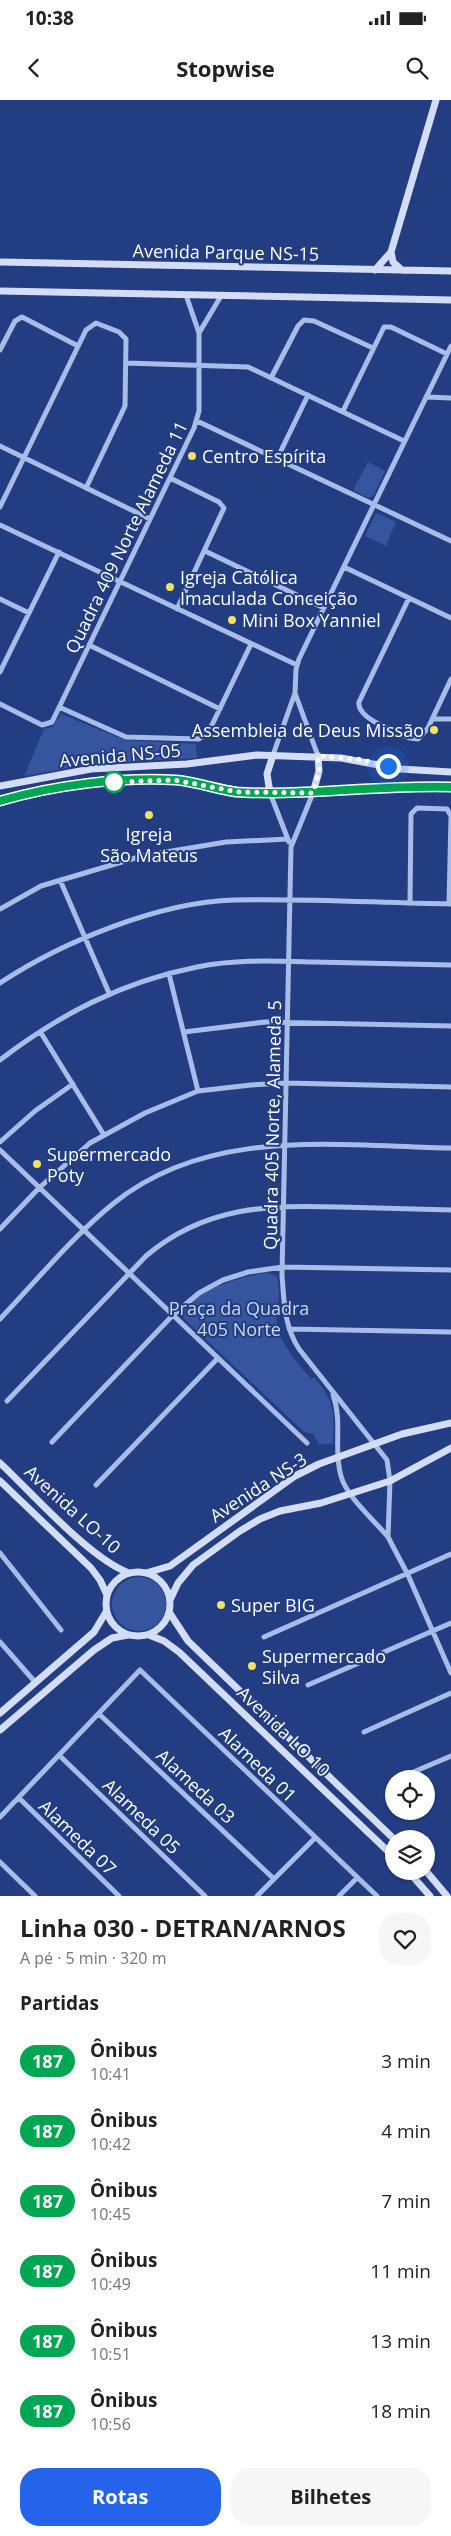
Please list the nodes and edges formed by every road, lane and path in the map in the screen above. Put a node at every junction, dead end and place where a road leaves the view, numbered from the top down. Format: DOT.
graph roads {
  1 [pos="436,100"];
  2 [pos="391,252"];
  3 [pos="0,262"];
  4 [pos="375,270"];
  5 [pos="402,270"];
  6 [pos="451,271"];
  7 [pos="0,291"];
  8 [pos="186,295"];
  9 [pos="221,296"];
  10 [pos="451,300"];
  11 [pos="199,333"];
  12 [pos="78,346"];
  13 [pos="451,346"];
  14 [pos="373,348"];
  15 [pos="0,350"];
  16 [pos="447,354"];
  17 [pos="127,363"];
  18 [pos="199,364"];
  19 [pos="271,378"];
  20 [pos="308,395"];
  21 [pos="426,398"];
  22 [pos="451,398"];
  23 [pos="342,411"];
  24 [pos="197,421"];
  25 [pos="404,441"];
  26 [pos="0,446"];
  27 [pos="24,458"];
  28 [pos="277,460"];
  29 [pos="170,478"];
  30 [pos="86,488"];
  31 [pos="373,505"];
  32 [pos="0,507"];
  33 [pos="150,519"];
  34 [pos="0,525"];
  35 [pos="451,541"];
  36 [pos="205,551"];
  37 [pos="59,552"];
  38 [pos="344,567"];
  39 [pos="120,582"];
  40 [pos="409,598"];
  41 [pos="0,599"];
  42 [pos="324,608"];
  43 [pos="177,609"];
  44 [pos="29,613"];
  45 [pos="451,618"];
  46 [pos="251,644"];
  47 [pos="89,645"];
  48 [pos="297,665"];
  49 [pos="0,672"];
  50 [pos="451,680"];
  51 [pos="295,693"];
  52 [pos="0,704"];
  53 [pos="60,707"];
  54 [pos="220,709"];
  55 [pos="432,719"];
  56 [pos="451,719"];
  57 [pos="273,755"];
  58 [pos="318,756"];
  59 [pos="451,772"];
  60 [pos="0,786"];
  61 [pos="451,787"];
  62 [pos="270,793"];
  63 [pos="313,793"];
  64 [pos="0,801"];
  65 [pos="451,816"];
  66 [pos="288,839"];
  67 [pos="291,847"];
  68 [pos="60,880"];
  69 [pos="290,901"];
  70 [pos="410,903"];
  71 [pos="450,904"];
  72 [pos="0,909"];
  73 [pos="84,938"];
  74 [pos="289,961"];
  75 [pos="451,965"];
  76 [pos="169,974"];
  77 [pos="0,983"];
  78 [pos="109,993"];
  79 [pos="288,1023"];
  80 [pos="451,1026"];
  81 [pos="41,1032"];
  82 [pos="184,1032"];
  83 [pos="0,1060"];
  84 [pos="286,1083"];
  85 [pos="73,1084"];
  86 [pos="451,1087"];
  87 [pos="198,1091"];
  88 [pos="104,1135"];
  89 [pos="0,1142"];
  90 [pos="285,1144"];
  91 [pos="451,1148"];
  92 [pos="0,1150"];
  93 [pos="39,1188"];
  94 [pos="284,1206"];
  95 [pos="451,1210"];
  96 [pos="0,1229"];
  97 [pos="84,1230"];
  98 [pos="283,1267"];
  99 [pos="451,1270"];
  100 [pos="129,1273"];
  101 [pos="172,1314"];
  102 [pos="0,1319"];
  103 [pos="289,1330"];
  104 [pos="451,1332"];
  105 [pos="218,1358"];
  106 [pos="331,1390"];
  107 [pos="7,1401"];
  108 [pos="451,1423"];
  109 [pos="52,1442"];
  110 [pos="307,1443"];
  111 [pos="376,1444"];
  112 [pos="451,1448"];
  113 [pos="339,1458"];
  114 [pos="0,1463"];
  115 [pos="390,1481"];
  116 [pos="0,1482"];
  117 [pos="96,1485"];
  118 [pos="350,1493"];
  119 [pos="388,1537"];
  120 [pos="0,1552"];
  121 [pos="451,1554"];
  122 [pos="129,1573"];
  123 [pos="146,1573"];
  124 [pos="408,1575"];
  125 [pos="107,1595"];
  126 [pos="170,1600"];
  127 [pos="106,1612"];
  128 [pos="169,1612"];
  129 [pos="451,1623"];
  130 [pos="61,1630"];
  131 [pos="434,1631"];
  132 [pos="128,1635"];
  133 [pos="149,1635"];
  134 [pos="264,1637"];
  135 [pos="0,1642"];
  136 [pos="451,1673"];
  137 [pos="35,1682"];
  138 [pos="308,1685"];
  139 [pos="451,1693"];
  140 [pos="0,1712"];
  141 [pos="99,1714"];
  142 [pos="0,1730"];
  143 [pos="364,1732"];
  144 [pos="60,1756"];
  145 [pos="451,1756"];
  146 [pos="418,1770"];
  147 [pos="19,1798"];
  148 [pos="0,1817"];
  149 [pos="385,1830"];
  150 [pos="315,1838"];
  151 [pos="385,1848"];
  152 [pos="0,1862"];
  153 [pos="357,1878"];
  154 [pos="274,1879"];
  155 [pos="416,1880"];
  156 [pos="434,1880"];
  157 [pos="35,1896"];
  158 [pos="119,1896"];
  159 [pos="205,1896"];
  160 [pos="257,1896"];
  161 [pos="339,1896"];
  162 [pos="377,1896"];
  163 [pos="430,1896"];
  164 [pos="447,1896"];
  1 -- 2 [label="street"];
  2 -- 4 [label="street"];
  2 -- 5 [label="street"];
  3 -- 4 [label="street, Avenida Parque NS-15"];
  4 -- 5 [label="street, Avenida Parque NS-15"];
  5 -- 6 [label="street, Avenida Parque NS-15"];
  7 -- 8 [label="street"];
  8 -- 9 [label="street"];
  8 -- 11 [label="street, Quadra 409 Norte Alameda 11"];
  9 -- 10 [label="street"];
  9 -- 11 [label="street"];
  11 -- 18 [label="street, Quadra 409 Norte Alameda 11"];
  12 -- 15 [label="street"];
  12 -- 17 [label="street"];
  12 -- 27 [label="street"];
  13 -- 16 [label="street"];
  14 -- 16 [label="street"];
  14 -- 19 [label="street"];
  14 -- 23 [label="street"];
  16 -- 21 [label="street"];
  17 -- 18 [label="street"];
  17 -- 30 [label="street"];
  18 -- 19 [label="street"];
  18 -- 24 [label="street, Quadra 409 Norte Alameda 11"];
  19 -- 20 [label="street"];
  20 -- 23 [label="street"];
  20 -- 28 [label="street"];
  21 -- 22 [label="street"];
  21 -- 25 [label="street"];
  23 -- 25 [label="street"];
  24 -- 28 [label="street"];
  24 -- 29 [label="street, Quadra 409 Norte Alameda 11"];
  25 -- 31 [label="street"];
  26 -- 27 [label="street"];
  27 -- 30 [label="street"];
  27 -- 32 [label="street"];
  28 -- 31 [label="street"];
  29 -- 33 [label="street, Quadra 409 Norte Alameda 11"];
  29 -- 36 [label="street"];
  30 -- 33 [label="street"];
  31 -- 35 [label="street"];
  31 -- 38 [label="street"];
  33 -- 39 [label="street, Quadra 409 Norte Alameda 11"];
  34 -- 37 [label="street"];
  36 -- 42 [label="street"];
  36 -- 43 [label="street"];
  37 -- 39 [label="street"];
  37 -- 44 [label="street"];
  38 -- 40 [label="street"];
  38 -- 42 [label="street"];
  39 -- 43 [label="street"];
  39 -- 47 [label="street, Quadra 409 Norte Alameda 11"];
  40 -- 45 [label="street"];
  40 -- 55 [label="street"];
  41 -- 44 [label="street"];
  42 -- 48 [label="street"];
  43 -- 46 [label="street"];
  44 -- 49 [label="street"];
  46 -- 48 [label="street"];
  46 -- 54 [label="street"];
  47 -- 53 [label="street, Quadra 409 Norte Alameda 11"];
  47 -- 54 [label="street"];
  48 -- 51 [label="street"];
  50 -- 55 [label="street"];
  51 -- 57 [label="street"];
  51 -- 58 [label="street"];
  52 -- 53 [label="street, Quadra 409 Norte Alameda 11"];
  53 -- 54 [label="street"];
  55 -- 56 [label="street"];
  57 -- 58 [label="street, Avenida NS-05"];
  57 -- 60 [label="street, Avenida NS-05"];
  57 -- 62 [label="street"];
  58 -- 59 [label="street, Avenida NS-05"];
  58 -- 63 [label="street"];
  61 -- 63 [label="street, Avenida NS-05"];
  62 -- 63 [label="street, Avenida NS-05"];
  62 -- 64 [label="street, Avenida NS-05"];
  62 -- 66 [label="street"];
  63 -- 67 [label="street"];
  65 -- 70 [label="street"];
  65 -- 71 [label="street"];
  66 -- 67 [label="street"];
  66 -- 68 [label="street"];
  67 -- 69 [label="street, Quadra 405 Norte, Alameda 5"];
  68 -- 72 [label="street"];
  68 -- 73 [label="street"];
  69 -- 70 [label="street"];
  69 -- 73 [label="street"];
  69 -- 74 [label="street, Quadra 405 Norte, Alameda 5"];
  70 -- 71 [label="street"];
  73 -- 77 [label="street"];
  73 -- 78 [label="street"];
  74 -- 75 [label="street"];
  74 -- 76 [label="street"];
  74 -- 79 [label="street, Quadra 405 Norte, Alameda 5"];
  76 -- 78 [label="street"];
  76 -- 82 [label="street"];
  78 -- 81 [label="street"];
  79 -- 80 [label="street"];
  79 -- 82 [label="street"];
  79 -- 84 [label="street, Quadra 405 Norte, Alameda 5"];
  81 -- 83 [label="street"];
  81 -- 85 [label="street"];
  82 -- 87 [label="street"];
  84 -- 86 [label="street"];
  84 -- 87 [label="street"];
  84 -- 90 [label="street, Quadra 405 Norte, Alameda 5"];
  85 -- 88 [label="street"];
  85 -- 89 [label="street"];
  87 -- 88 [label="street"];
  88 -- 93 [label="street"];
  90 -- 91 [label="street"];
  90 -- 94 [label="street, Quadra 405 Norte, Alameda 5"];
  90 -- 97 [label="street"];
  92 -- 93 [label="street"];
  93 -- 96 [label="street"];
  93 -- 97 [label="street"];
  94 -- 95 [label="street"];
  94 -- 98 [label="street, Quadra 405 Norte, Alameda 5"];
  94 -- 100 [label="street"];
  97 -- 100 [label="street"];
  97 -- 102 [label="street"];
  98 -- 99 [label="street"];
  98 -- 101 [label="street"];
  98 -- 103 [label="street, Quadra 405 Norte, Alameda 5"];
  100 -- 101 [label="street"];
  100 -- 107 [label="street"];
  101 -- 105 [label="street"];
  101 -- 109 [label="street"];
  103 -- 104 [label="street"];
  103 -- 106 [label="street, Quadra 405 Norte, Alameda 5"];
  105 -- 110 [label="street"];
  105 -- 117 [label="street"];
  106 -- 111 [label="street, Quadra 405 Norte, Alameda 5"];
  106 -- 113 [label="street, Quadra 405 Norte, Alameda 5"];
  108 -- 111 [label="street, Avenida NS-3"];
  111 -- 113 [label="street, Avenida NS-3"];
  111 -- 115 [label="street, Quadra 405 Norte, Alameda 5"];
  112 -- 115 [label="street, Avenida NS-3"];
  113 -- 118 [label="street, Quadra 405 Norte, Alameda 5"];
  113 -- 123 [label="street, Avenida NS-3"];
  114 -- 122 [label="street, Avenida LO-10"];
  115 -- 118 [label="street, Avenida NS-3"];
  115 -- 119 [label="street, Quadra 405 Norte, Alameda 5"];
  116 -- 125 [label="street, Avenida LO-10"];
  118 -- 119 [label="street, Quadra 405 Norte, Alameda 5"];
  118 -- 126 [label="street, Avenida NS-3"];
  119 -- 124 [label="street, Quadra 405 Norte, Alameda 5"];
  120 -- 130 [label="street"];
  121 -- 124 [label="street"];
  122 -- 123 [label="street, Avenida NS-3"];
  122 -- 125 [label="street"];
  123 -- 126 [label="street"];
  124 -- 131 [label="street, Quadra 405 Norte, Alameda 5"];
  124 -- 134 [label="street"];
  125 -- 127 [label="street"];
  126 -- 128 [label="street, Avenida NS-3"];
  127 -- 132 [label="street"];
  127 -- 137 [label="street"];
  128 -- 133 [label="street"];
  128 -- 149 [label="street, Avenida LO 10"];
  129 -- 131 [label="street"];
  131 -- 136 [label="street, Quadra 405 Norte, Alameda 5"];
  131 -- 138 [label="street"];
  132 -- 133 [label="street"];
  132 -- 142 [label="street"];
  133 -- 151 [label="street, Avenida LO 10"];
  135 -- 137 [label="street"];
  137 -- 140 [label="street"];
  139 -- 143 [label="street"];
  141 -- 144 [label="street"];
  141 -- 150 [label="street, Alameda 01"];
  141 -- 154 [label="street, Alameda 03"];
  144 -- 147 [label="street"];
  144 -- 159 [label="street, Alameda 05"];
  145 -- 146 [label="street"];
  147 -- 148 [label="street"];
  147 -- 158 [label="street, Alameda 07"];
  150 -- 153 [label="street, Alameda 01"];
  150 -- 154 [label="street"];
  152 -- 157 [label="street"];
  153 -- 161 [label="street"];
  153 -- 162 [label="street, Alameda 01"];
  154 -- 160 [label="street"];
  155 -- 163 [label="street"];
  156 -- 164 [label="street"];
}
